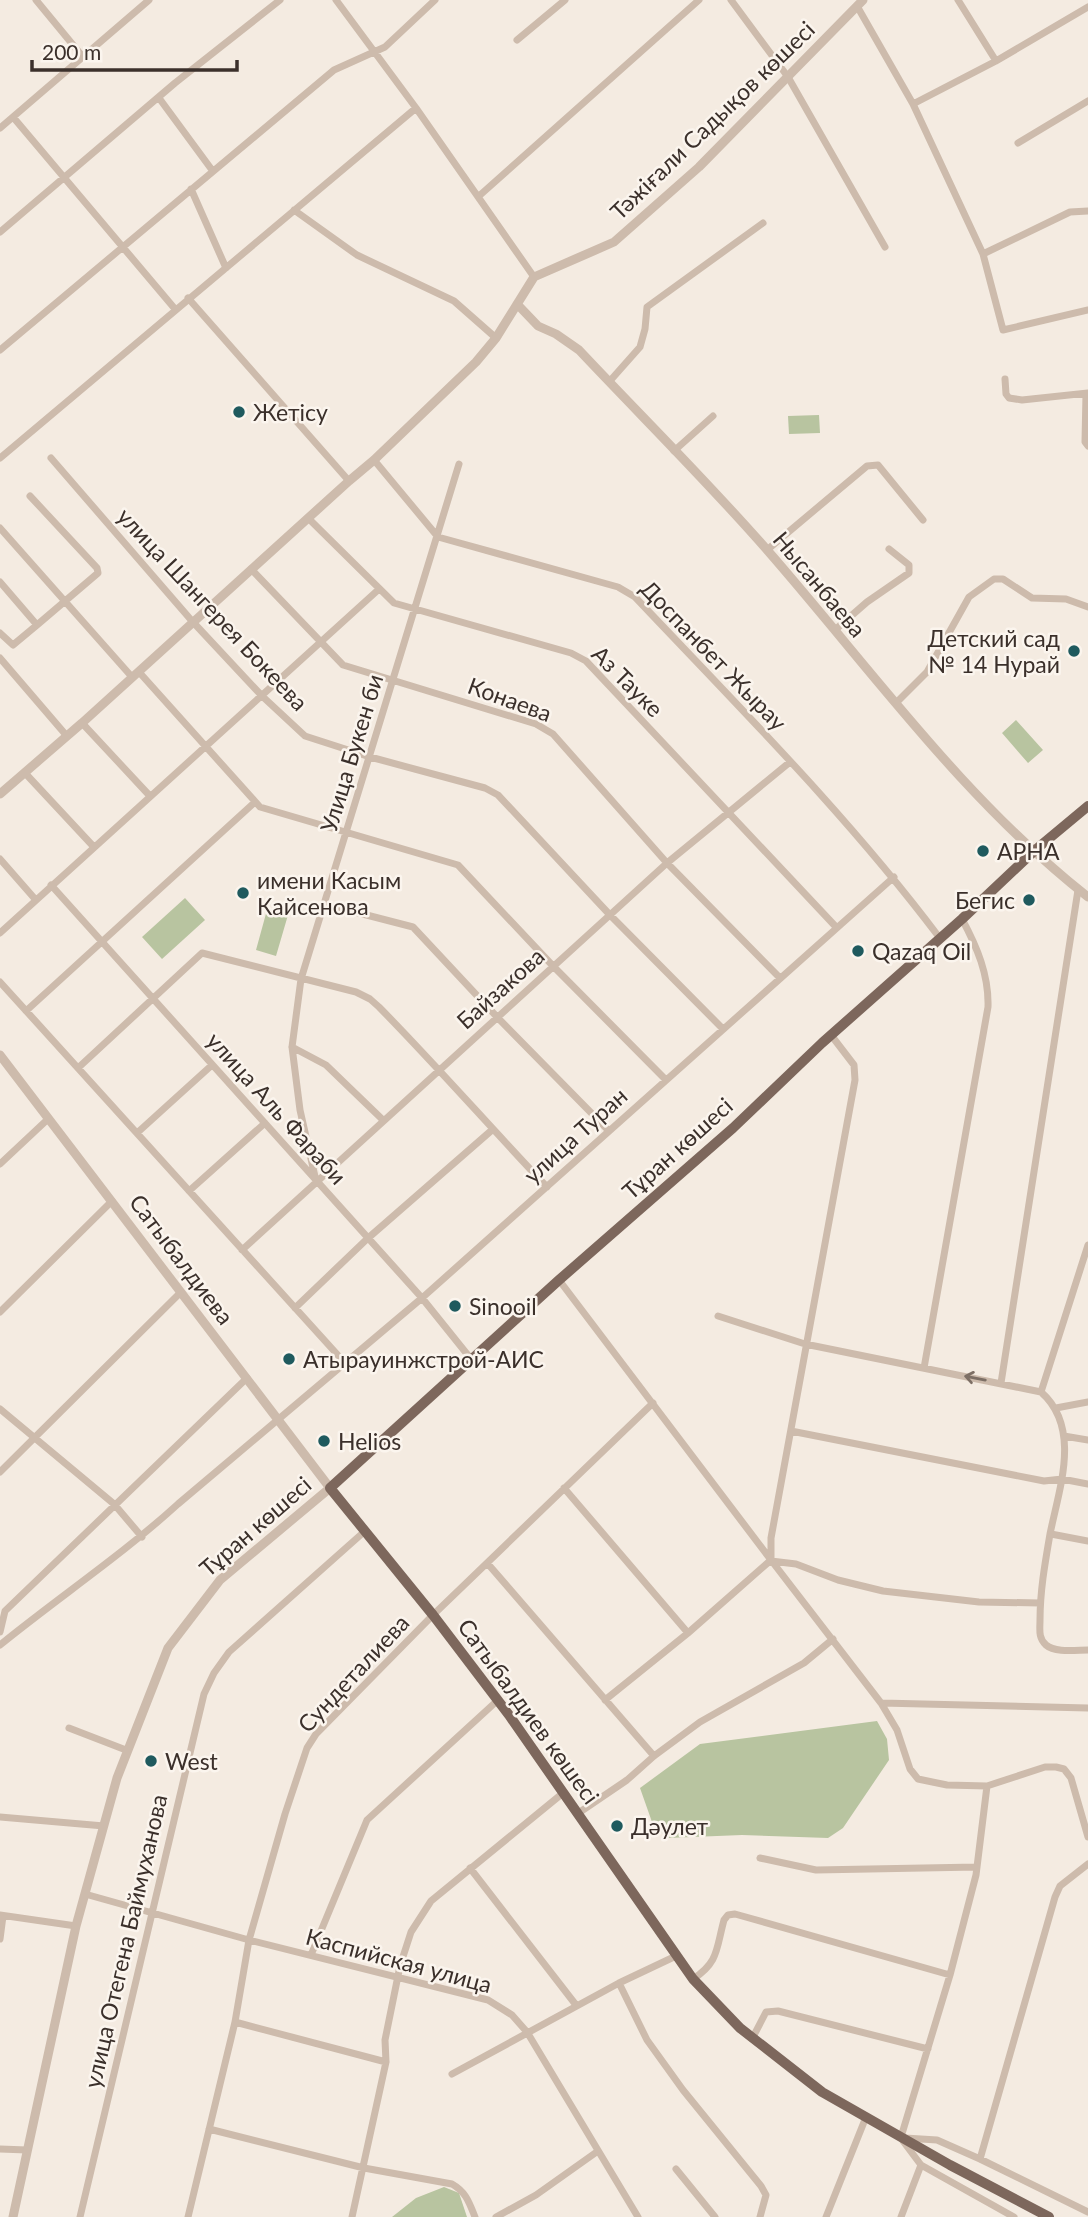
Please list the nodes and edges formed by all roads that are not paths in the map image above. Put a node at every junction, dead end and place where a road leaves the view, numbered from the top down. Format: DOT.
graph roads {
  1 [pos="36,0"];
  2 [pos="149,0"];
  3 [pos="280,0"];
  4 [pos="336,0"];
  5 [pos="435,0"];
  6 [pos="565,0"];
  7 [pos="699,0"];
  8 [pos="731,0"];
  9 [pos="958,0"];
  10 [pos="860,3"];
  11 [pos="1088,7"];
  12 [pos="517,40"];
  13 [pos="373,52"];
  14 [pos="83,57"];
  15 [pos="996,61"];
  16 [pos="788,77"];
  17 [pos="159,98"];
  18 [pos="1088,101"];
  19 [pos="913,104"];
  20 [pos="416,108"];
  21 [pos="13,117"];
  22 [pos="2,123"];
  23 [pos="1018,143"];
  24 [pos="212,170"];
  25 [pos="64,178"];
  26 [pos="191,188"];
  27 [pos="479,196"];
  28 [pos="294,210"];
  29 [pos="1088,211"];
  30 [pos="763,223"];
  31 [pos="0,232"];
  32 [pos="885,247"];
  33 [pos="122,248"];
  34 [pos="983,254"];
  35 [pos="226,268"];
  36 [pos="534,277"];
  37 [pos="188,298"];
  38 [pos="517,304"];
  39 [pos="175,309"];
  40 [pos="1088,310"];
  41 [pos="496,338"];
  42 [pos="0,350"];
  43 [pos="1005,379"];
  44 [pos="609,382"];
  45 [pos="1087,394"];
  46 [pos="713,416"];
  47 [pos="1088,446"];
  48 [pos="674,451"];
  49 [pos="0,458"];
  50 [pos="51,458"];
  51 [pos="374,460"];
  52 [pos="459,464"];
  53 [pos="349,481"];
  54 [pos="30,496"];
  55 [pos="308,518"];
  56 [pos="923,520"];
  57 [pos="0,529"];
  58 [pos="438,537"];
  59 [pos="889,549"];
  60 [pos="767,550"];
  61 [pos="251,569"];
  62 [pos="0,582"];
  63 [pos="378,590"];
  64 [pos="65,602"];
  65 [pos="1088,607"];
  66 [pos="415,610"];
  67 [pos="192,621"];
  68 [pos="37,625"];
  69 [pos="835,630"];
  70 [pos="0,633"];
  71 [pos="320,641"];
  72 [pos="0,658"];
  73 [pos="135,674"];
  74 [pos="394,679"];
  75 [pos="262,696"];
  76 [pos="896,703"];
  77 [pos="82,723"];
  78 [pos="66,735"];
  79 [pos="205,745"];
  80 [pos="370,757"];
  81 [pos="790,762"];
  82 [pos="25,773"];
  83 [pos="0,794"];
  84 [pos="149,795"];
  85 [pos="255,802"];
  86 [pos="1088,806"];
  87 [pos="728,813"];
  88 [pos="346,833"];
  89 [pos="93,846"];
  90 [pos="1034,851"];
  91 [pos="0,859"];
  92 [pos="667,863"];
  93 [pos="894,877"];
  94 [pos="51,885"];
  95 [pos="1079,890"];
  96 [pos="1088,898"];
  97 [pos="35,899"];
  98 [pos="324,904"];
  99 [pos="610,915"];
  100 [pos="962,919"];
  101 [pos="836,928"];
  102 [pos="0,933"];
  103 [pos="939,937"];
  104 [pos="101,940"];
  105 [pos="553,966"];
  106 [pos="780,978"];
  107 [pos="301,979"];
  108 [pos="0,982"];
  109 [pos="152,998"];
  110 [pos="26,1011"];
  111 [pos="497,1017"];
  112 [pos="723,1029"];
  113 [pos="831,1035"];
  114 [pos="292,1047"];
  115 [pos="0,1055"];
  116 [pos="212,1065"];
  117 [pos="78,1068"];
  118 [pos="440,1069"];
  119 [pos="666,1080"];
  120 [pos="48,1119"];
  121 [pos="383,1120"];
  122 [pos="265,1123"];
  123 [pos="492,1130"];
  124 [pos="609,1131"];
  125 [pos="137,1133"];
  126 [pos="0,1164"];
  127 [pos="316,1181"];
  128 [pos="547,1186"];
  129 [pos="189,1191"];
  130 [pos="112,1202"];
  131 [pos="367,1238"];
  132 [pos="1088,1245"];
  133 [pos="242,1250"];
  134 [pos="559,1280"];
  135 [pos="180,1293"];
  136 [pos="422,1298"];
  137 [pos="295,1308"];
  138 [pos="0,1312"];
  139 [pos="718,1316"];
  140 [pos="805,1344"];
  141 [pos="471,1359"];
  142 [pos="345,1363"];
  143 [pos="924,1368"];
  144 [pos="247,1378"];
  145 [pos="1001,1383"];
  146 [pos="1041,1392"];
  147 [pos="1088,1402"];
  148 [pos="653,1403"];
  149 [pos="1056,1408"];
  150 [pos="0,1409"];
  151 [pos="280,1419"];
  152 [pos="791,1431"];
  153 [pos="1064,1436"];
  154 [pos="36,1437"];
  155 [pos="1088,1440"];
  156 [pos="0,1472"];
  157 [pos="1062,1479"];
  158 [pos="1088,1484"];
  159 [pos="330,1488"];
  160 [pos="564,1488"];
  161 [pos="114,1504"];
  162 [pos="365,1531"];
  163 [pos="1051,1534"];
  164 [pos="142,1537"];
  165 [pos="1088,1541"];
  166 [pos="771,1560"];
  167 [pos="488,1564"];
  168 [pos="1040,1603"];
  169 [pos="2,1608"];
  170 [pos="433,1615"];
  171 [pos="0,1632"];
  172 [pos="688,1633"];
  173 [pos="833,1639"];
  174 [pos="0,1645"];
  175 [pos="1088,1650"];
  176 [pos="498,1700"];
  177 [pos="605,1700"];
  178 [pos="881,1703"];
  179 [pos="1088,1708"];
  180 [pos="69,1728"];
  181 [pos="126,1751"];
  182 [pos="654,1756"];
  183 [pos="987,1786"];
  184 [pos="562,1793"];
  185 [pos="577,1814"];
  186 [pos="0,1817"];
  187 [pos="104,1826"];
  188 [pos="1088,1837"];
  189 [pos="760,1858"];
  190 [pos="1088,1864"];
  191 [pos="977,1867"];
  192 [pos="470,1868"];
  193 [pos="85,1894"];
  194 [pos="151,1914"];
  195 [pos="2,1915"];
  196 [pos="76,1926"];
  197 [pos="0,1939"];
  198 [pos="249,1941"];
  199 [pos="311,1955"];
  200 [pos="676,1956"];
  201 [pos="950,1975"];
  202 [pos="398,1979"];
  203 [pos="693,1979"];
  204 [pos="619,1983"];
  205 [pos="576,2006"];
  206 [pos="235,2022"];
  207 [pos="527,2032"];
  208 [pos="752,2039"];
  209 [pos="928,2049"];
  210 [pos="386,2062"];
  211 [pos="452,2074"];
  212 [pos="866,2117"];
  213 [pos="209,2130"];
  214 [pos="901,2137"];
  215 [pos="0,2149"];
  216 [pos="27,2150"];
  217 [pos="598,2151"];
  218 [pos="980,2159"];
  219 [pos="921,2165"];
  220 [pos="364,2168"];
  221 [pos="676,2169"];
  222 [pos="996,2207"];
  223 [pos="1088,2212"];
  224 [pos="13,2217"];
  225 [pos="80,2217"];
  226 [pos="188,2217"];
  227 [pos="352,2217"];
  228 [pos="475,2217"];
  229 [pos="496,2217"];
  230 [pos="638,2217"];
  231 [pos="715,2217"];
  232 [pos="760,2217"];
  233 [pos="826,2217"];
  234 [pos="901,2217"];
  235 [pos="992,2217"];
  236 [pos="1014,2217"];
  237 [pos="1049,2217"];
  1 -- 14 [label="street"];
  2 -- 14 [label="street"];
  3 -- 17 [label="street"];
  4 -- 13 [label="street"];
  5 -- 13 [label="street"];
  6 -- 12 [label="street"];
  7 -- 27 [label="street"];
  8 -- 16 [label="street"];
  9 -- 15 [label="street"];
  10 -- 16 [label="street, Тәжіғали Садықов көшесі"];
  10 -- 19 [label="street"];
  11 -- 15 [label="street"];
  13 -- 20 [label="street"];
  13 -- 24 [label="street"];
  14 -- 21 [label="street"];
  15 -- 19 [label="street"];
  16 -- 32 [label="street"];
  16 -- 36 [label="street, Тәжіғали Садықов көшесі"];
  17 -- 24 [label="street"];
  17 -- 25 [label="street"];
  18 -- 23 [label="street"];
  19 -- 34 [label="street"];
  20 -- 27 [label="street"];
  20 -- 28 [label="street"];
  21 -- 22 [label="street"];
  21 -- 25 [label="street"];
  24 -- 26 [label="street"];
  25 -- 31 [label="street"];
  25 -- 33 [label="street"];
  26 -- 33 [label="street"];
  26 -- 35 [label="street"];
  27 -- 36 [label="street"];
  28 -- 35 [label="street"];
  28 -- 41 [label="street"];
  29 -- 34 [label="street"];
  30 -- 44 [label="street"];
  33 -- 39 [label="street"];
  33 -- 42 [label="street"];
  34 -- 40 [label="street"];
  35 -- 37 [label="street"];
  36 -- 38 [label="street"];
  37 -- 39 [label="street"];
  37 -- 53 [label="street"];
  38 -- 41 [label="street"];
  38 -- 44 [label="street, Нысанбаева"];
  39 -- 49 [label="street"];
  41 -- 51 [label="street"];
  43 -- 45 [label="street"];
  44 -- 48 [label="street, Нысанбаева"];
  45 -- 47 [label="street"];
  46 -- 48 [label="street"];
  48 -- 60 [label="street, Нысанбаева"];
  50 -- 67 [label="street, улица Шангерея Бокеева"];
  51 -- 53 [label="street"];
  51 -- 58 [label="street"];
  52 -- 58 [label="street, Улица Букен би"];
  53 -- 55 [label="street"];
  54 -- 64 [label="street"];
  55 -- 61 [label="street"];
  55 -- 63 [label="street, Аз Тауке"];
  56 -- 60 [label="street"];
  57 -- 64 [label="street"];
  58 -- 66 [label="street, Улица Букен би"];
  58 -- 81 [label="street, Доспанбет Жырау"];
  59 -- 69 [label="street"];
  60 -- 69 [label="street, Нысанбаева"];
  61 -- 67 [label="street"];
  61 -- 71 [label="street, Конаева"];
  62 -- 68 [label="street"];
  63 -- 66 [label="street, Аз Тауке"];
  63 -- 71 [label="street"];
  64 -- 68 [label="street"];
  64 -- 73 [label="street"];
  65 -- 76 [label="street"];
  66 -- 74 [label="street, Улица Букен би"];
  66 -- 87 [label="street, Аз Тауке"];
  67 -- 73 [label="street"];
  67 -- 75 [label="street, улица Шангерея Бокеева"];
  68 -- 70 [label="street"];
  69 -- 76 [label="street, Нысанбаева"];
  71 -- 74 [label="street, Конаева"];
  71 -- 75 [label="street"];
  72 -- 78 [label="street"];
  73 -- 77 [label="street"];
  73 -- 79 [label="street"];
  74 -- 80 [label="street, Улица Букен би"];
  74 -- 92 [label="street, Конаева"];
  75 -- 79 [label="street"];
  75 -- 80 [label="street, улица Шангерея Бокеева"];
  76 -- 90 [label="street, Нысанбаева"];
  77 -- 78 [label="street"];
  77 -- 84 [label="street"];
  78 -- 82 [label="street"];
  79 -- 84 [label="street"];
  79 -- 85 [label="street"];
  80 -- 88 [label="street, Улица Букен би"];
  80 -- 99 [label="street, улица Шангерея Бокеева"];
  81 -- 87 [label="street, Байзакова"];
  81 -- 93 [label="street, Доспанбет Жырау"];
  82 -- 83 [label="street"];
  82 -- 89 [label="street"];
  84 -- 89 [label="street"];
  85 -- 88 [label="street"];
  85 -- 104 [label="street"];
  86 -- 90 [label="main road, Тұран көшесі"];
  87 -- 92 [label="street, Байзакова"];
  87 -- 101 [label="street, Аз Тауке"];
  88 -- 98 [label="street, Улица Букен би"];
  88 -- 105 [label="street"];
  89 -- 94 [label="street"];
  90 -- 95 [label="street, Нысанбаева"];
  90 -- 100 [label="main road, Тұран көшесі"];
  91 -- 97 [label="street"];
  92 -- 99 [label="street, Байзакова"];
  92 -- 106 [label="street, Конаева"];
  93 -- 101 [label="street, улица Туран"];
  93 -- 103 [label="street, Доспанбет Жырау"];
  94 -- 97 [label="street"];
  94 -- 104 [label="street, улица Аль Фараби"];
  95 -- 96 [label="street, Нысанбаева"];
  95 -- 145 [label="street"];
  97 -- 102 [label="street"];
  98 -- 107 [label="street, Улица Букен би"];
  98 -- 111 [label="street"];
  99 -- 105 [label="street, Байзакова"];
  99 -- 112 [label="street, улица Шангерея Бокеева"];
  100 -- 103 [label="main road, Тұран көшесі"];
  100 -- 143 [label="street"];
  101 -- 106 [label="street, улица Туран"];
  103 -- 113 [label="main road, Тұран көшесі"];
  104 -- 109 [label="street, улица Аль Фараби"];
  104 -- 110 [label="street"];
  105 -- 111 [label="street, Байзакова"];
  105 -- 119 [label="street"];
  106 -- 112 [label="street, улица Туран"];
  107 -- 109 [label="street"];
  107 -- 114 [label="street, Улица Букен би"];
  107 -- 118 [label="street"];
  108 -- 110 [label="street"];
  109 -- 116 [label="street, улица Аль Фараби"];
  109 -- 117 [label="street"];
  110 -- 117 [label="street"];
  111 -- 118 [label="street, Байзакова"];
  111 -- 124 [label="street"];
  112 -- 119 [label="street, улица Туран"];
  113 -- 134 [label="main road, Тұран көшесі"];
  113 -- 140 [label="street"];
  114 -- 121 [label="street"];
  114 -- 127 [label="street, Улица Букен би"];
  115 -- 120 [label="street, Сатыбалдиева"];
  116 -- 122 [label="street, улица Аль Фараби"];
  116 -- 125 [label="street"];
  117 -- 125 [label="street"];
  118 -- 121 [label="street, Байзакова"];
  118 -- 123 [label="street"];
  119 -- 124 [label="street, улица Туран"];
  120 -- 126 [label="street"];
  120 -- 130 [label="street, Сатыбалдиева"];
  121 -- 127 [label="street, Байзакова"];
  122 -- 127 [label="street, улица Аль Фараби"];
  122 -- 129 [label="street"];
  123 -- 128 [label="street"];
  123 -- 131 [label="street"];
  124 -- 128 [label="street, улица Туран"];
  125 -- 129 [label="street"];
  127 -- 131 [label="street, улица Аль Фараби"];
  127 -- 133 [label="street, Байзакова"];
  128 -- 136 [label="street, улица Туран"];
  129 -- 133 [label="street"];
  130 -- 135 [label="street, Сатыбалдиева"];
  130 -- 138 [label="street"];
  131 -- 136 [label="street, улица Аль Фараби"];
  131 -- 137 [label="street"];
  132 -- 146 [label="street"];
  133 -- 137 [label="street"];
  134 -- 141 [label="main road, Тұран көшесі"];
  134 -- 148 [label="street"];
  135 -- 144 [label="street, Сатыбалдиева"];
  135 -- 154 [label="street"];
  136 -- 141 [label="street, улица Аль Фараби"];
  136 -- 142 [label="street, улица Туран"];
  137 -- 142 [label="street"];
  139 -- 140 [label="street"];
  140 -- 143 [label="street"];
  140 -- 152 [label="street"];
  141 -- 159 [label="main road, Тұран көшесі"];
  142 -- 151 [label="street, улица Туран"];
  145 -- 143 [label="street, one-way"];
  144 -- 151 [label="street, Сатыбалдиева"];
  144 -- 161 [label="street"];
  145 -- 146 [label="street"];
  146 -- 149 [label="street"];
  147 -- 149 [label="street"];
  148 -- 160 [label="street, Сундеталиева"];
  148 -- 166 [label="street"];
  149 -- 153 [label="street"];
  150 -- 154 [label="street"];
  151 -- 159 [label="street, Сатыбалдиева"];
  151 -- 164 [label="street, улица Туран"];
  152 -- 157 [label="street"];
  152 -- 166 [label="street"];
  153 -- 155 [label="street"];
  153 -- 157 [label="street"];
  154 -- 156 [label="street"];
  154 -- 161 [label="street"];
  157 -- 158 [label="street"];
  157 -- 163 [label="street"];
  159 -- 162 [label="main road, Сатыбалдиев көшесі"];
  159 -- 181 [label="street, Тұран көшесі"];
  160 -- 167 [label="street, Сундеталиева"];
  160 -- 172 [label="street"];
  161 -- 164 [label="street"];
  161 -- 169 [label="street"];
  162 -- 170 [label="main road, Сатыбалдиев көшесі"];
  162 -- 194 [label="street, улица Отегена Баймуханова"];
  163 -- 165 [label="street"];
  163 -- 168 [label="street"];
  164 -- 174 [label="street, улица Туран"];
  166 -- 168 [label="street"];
  166 -- 172 [label="street"];
  166 -- 173 [label="street"];
  167 -- 170 [label="street, Сундеталиева"];
  167 -- 177 [label="street"];
  168 -- 175 [label="street"];
  169 -- 171 [label="street"];
  170 -- 176 [label="main road, Сатыбалдиев көшесі"];
  170 -- 198 [label="street, Сундеталиева"];
  172 -- 177 [label="street"];
  173 -- 178 [label="street"];
  173 -- 182 [label="street"];
  176 -- 184 [label="main road, Сатыбалдиев көшесі"];
  176 -- 199 [label="street"];
  177 -- 182 [label="street"];
  178 -- 179 [label="street"];
  178 -- 183 [label="street"];
  180 -- 181 [label="street"];
  181 -- 187 [label="street, Тұран көшесі"];
  182 -- 185 [label="street"];
  183 -- 188 [label="street"];
  183 -- 191 [label="street"];
  184 -- 185 [label="main road, Сатыбалдиев көшесі"];
  184 -- 192 [label="street"];
  185 -- 200 [label="main road, Сатыбалдиев көшесі"];
  186 -- 187 [label="street"];
  187 -- 193 [label="street, Тұран көшесі"];
  189 -- 191 [label="street"];
  190 -- 218 [label="street"];
  191 -- 201 [label="street"];
  192 -- 202 [label="street"];
  192 -- 205 [label="street"];
  193 -- 194 [label="street, Каспийская улица"];
  193 -- 196 [label="street, Тұран көшесі"];
  194 -- 198 [label="street, Каспийская улица"];
  194 -- 225 [label="street, улица Отегена Баймуханова"];
  195 -- 196 [label="street"];
  195 -- 197 [label="street"];
  196 -- 216 [label="street, Тұран көшесі"];
  198 -- 199 [label="street, Каспийская улица"];
  198 -- 206 [label="street, Сундеталиева"];
  199 -- 202 [label="street, Каспийская улица"];
  200 -- 203 [label="main road, Сатыбалдиев көшесі"];
  200 -- 204 [label="street"];
  201 -- 203 [label="street"];
  201 -- 209 [label="street"];
  202 -- 207 [label="street, Каспийская улица"];
  202 -- 210 [label="street"];
  203 -- 208 [label="main road, Сатыбалдиев көшесі"];
  204 -- 205 [label="street"];
  204 -- 232 [label="street"];
  205 -- 207 [label="street"];
  206 -- 210 [label="street"];
  206 -- 213 [label="street, Сундеталиева"];
  207 -- 211 [label="street"];
  207 -- 217 [label="street, Каспийская улица"];
  208 -- 209 [label="street"];
  208 -- 212 [label="main road, Сатыбалдиев көшесі"];
  209 -- 214 [label="street"];
  210 -- 220 [label="street"];
  212 -- 214 [label="main road, Сатыбалдиев көшесі"];
  212 -- 233 [label="street"];
  213 -- 220 [label="street"];
  213 -- 226 [label="street, Сундеталиева"];
  214 -- 218 [label="street"];
  214 -- 219 [label="street"];
  214 -- 237 [label="main road, Сатыбалдиев көшесі"];
  215 -- 216 [label="street"];
  216 -- 224 [label="street, Тұран көшесі"];
  217 -- 229 [label="street"];
  217 -- 230 [label="street, Каспийская улица"];
  218 -- 223 [label="street"];
  219 -- 222 [label="street"];
  219 -- 234 [label="street"];
  220 -- 227 [label="street"];
  220 -- 228 [label="street"];
  221 -- 231 [label="street"];
  222 -- 235 [label="street"];
  222 -- 236 [label="street"];
}
